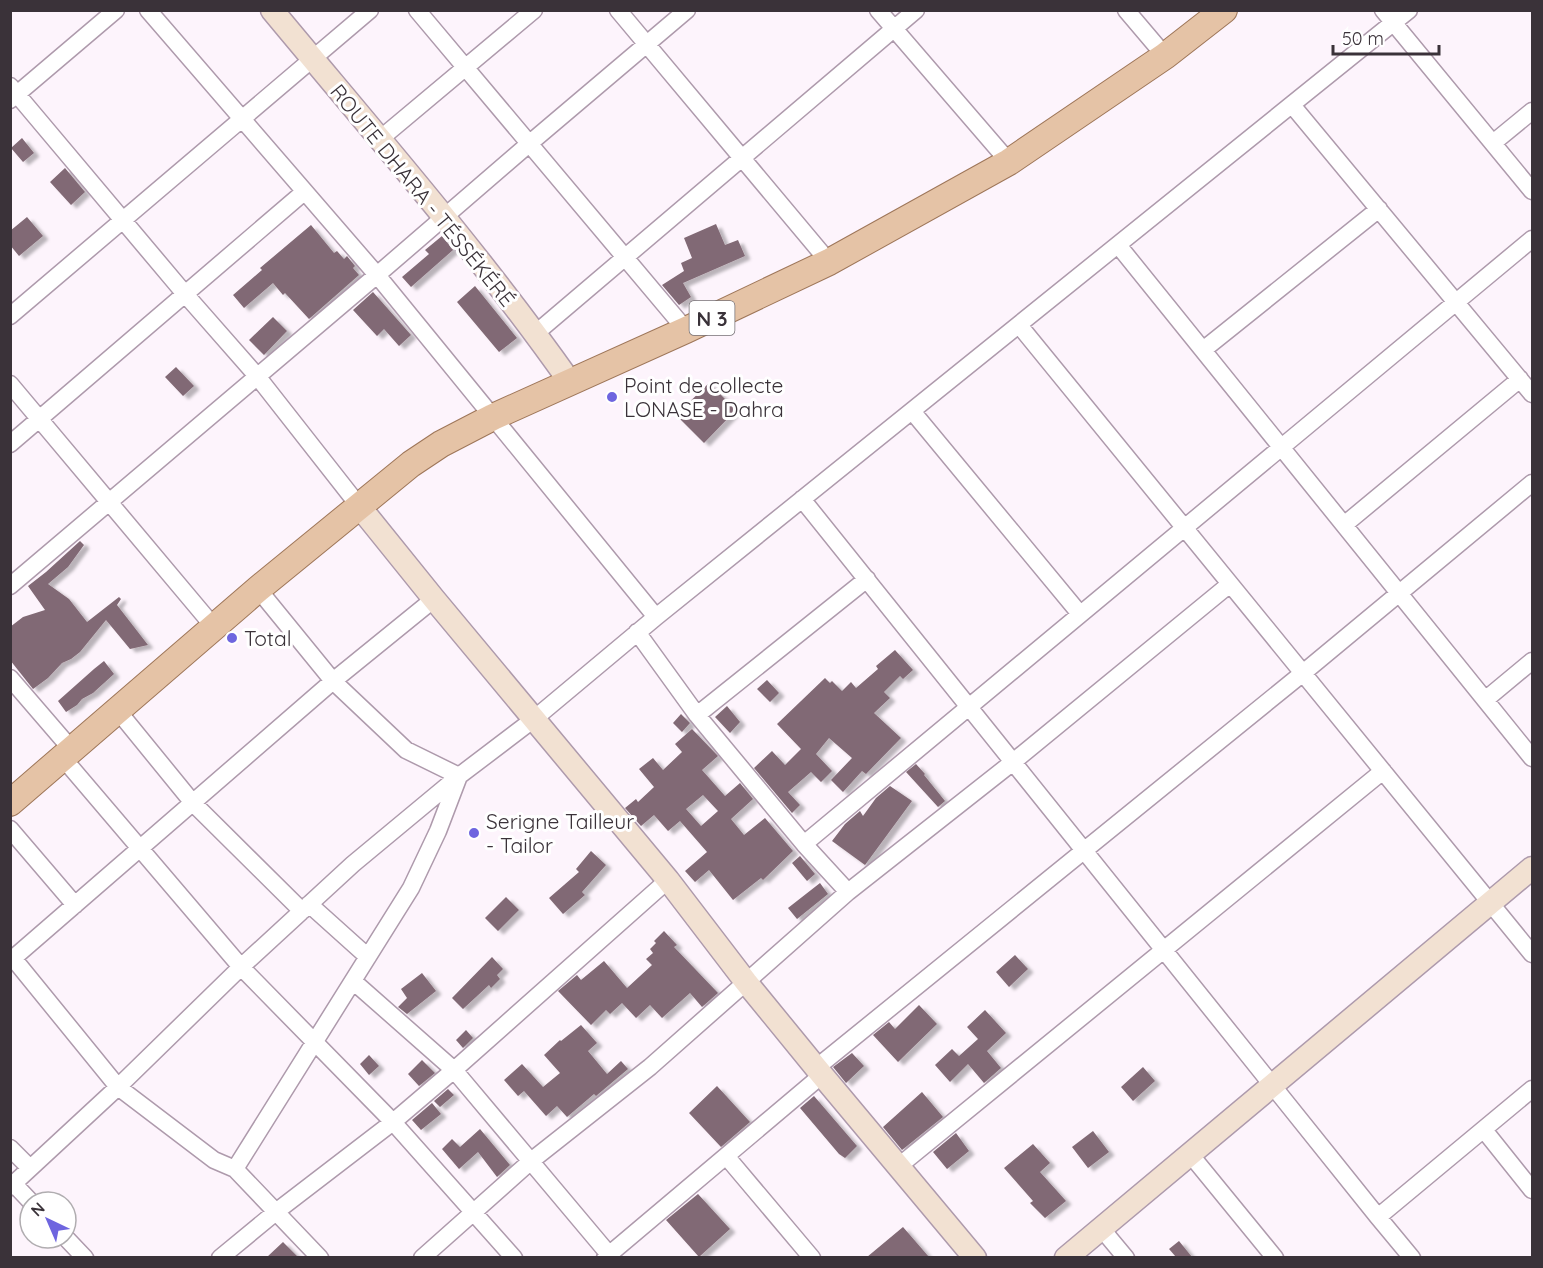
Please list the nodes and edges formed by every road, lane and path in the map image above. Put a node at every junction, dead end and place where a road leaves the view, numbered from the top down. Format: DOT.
graph roads {
  1 [pos="116,10"];
  2 [pos="148,10"];
  3 [pos="272,10"];
  4 [pos="370,10"];
  5 [pos="417,10"];
  6 [pos="534,10"];
  7 [pos="618,10"];
  8 [pos="687,10"];
  9 [pos="878,10"];
  10 [pos="916,10"];
  11 [pos="1126,10"];
  12 [pos="1224,10"];
  13 [pos="1383,10"];
  14 [pos="1409,10"];
  15 [pos="1394,24"];
  16 [pos="894,29"];
  17 [pos="646,45"];
  18 [pos="1165,56"];
  19 [pos="312,59"];
  20 [pos="466,68"];
  21 [pos="13,93"];
  22 [pos="1292,105"];
  23 [pos="1533,111"];
  24 [pos="242,120"];
  25 [pos="380,139"];
  26 [pos="530,143"];
  27 [pos="1493,144"];
  28 [pos="742,158"];
  29 [pos="1009,162"];
  30 [pos="1533,190"];
  31 [pos="304,192"];
  32 [pos="1379,209"];
  33 [pos="444,217"];
  34 [pos="124,220"];
  35 [pos="1533,239"];
  36 [pos="1118,245"];
  37 [pos="625,258"];
  38 [pos="829,262"];
  39 [pos="377,275"];
  40 [pos="185,294"];
  41 [pos="1456,302"];
  42 [pos="10,316"];
  43 [pos="1019,325"];
  44 [pos="686,330"];
  45 [pos="536,333"];
  46 [pos="1203,350"];
  47 [pos="257,376"];
  48 [pos="1520,379"];
  49 [pos="570,382"];
  50 [pos="10,384"];
  51 [pos="1533,394"];
  52 [pos="912,411"];
  53 [pos="493,417"];
  54 [pos="40,419"];
  55 [pos="10,444"];
  56 [pos="1281,447"];
  57 [pos="1533,483"];
  58 [pos="802,499"];
  59 [pos="110,501"];
  60 [pos="359,506"];
  61 [pos="1344,525"];
  62 [pos="1185,528"];
  63 [pos="867,579"];
  64 [pos="1230,584"];
  65 [pos="10,586"];
  66 [pos="258,590"];
  67 [pos="1399,593"];
  68 [pos="434,599"];
  69 [pos="1080,614"];
  70 [pos="656,617"];
  71 [pos="214,627"];
  72 [pos="637,632"];
  73 [pos="1533,661"];
  74 [pos="1303,673"];
  75 [pos="10,678"];
  76 [pos="333,681"];
  77 [pos="1485,700"];
  78 [pos="969,707"];
  79 [pos="118,711"];
  80 [pos="697,715"];
  81 [pos="534,719"];
  82 [pos="68,754"];
  83 [pos="1533,759"];
  84 [pos="1014,762"];
  85 [pos="1383,771"];
  86 [pos="459,776"];
  87 [pos="10,803"];
  88 [pos="193,803"];
  89 [pos="10,829"];
  90 [pos="804,844"];
  91 [pos="140,848"];
  92 [pos="1084,850"];
  93 [pos="1533,868"];
  94 [pos="668,880"];
  95 [pos="848,892"];
  96 [pos="1491,903"];
  97 [pos="75,905"];
  98 [pos="305,908"];
  99 [pos="1163,949"];
  100 [pos="1533,954"];
  101 [pos="368,957"];
  102 [pos="12,960"];
  103 [pos="241,967"];
  104 [pos="353,981"];
  105 [pos="746,982"];
  106 [pos="315,1042"];
  107 [pos="454,1070"];
  108 [pos="819,1072"];
  109 [pos="1272,1085"];
  110 [pos="117,1087"];
  111 [pos="1533,1089"];
  112 [pos="393,1122"];
  113 [pos="1484,1130"];
  114 [pos="10,1148"];
  115 [pos="1190,1154"];
  116 [pos="726,1156"];
  117 [pos="531,1161"];
  118 [pos="899,1166"];
  119 [pos="30,1168"];
  120 [pos="235,1169"];
  121 [pos="12,1185"];
  122 [pos="1533,1190"];
  123 [pos="277,1211"];
  124 [pos="473,1212"];
  125 [pos="1378,1217"];
  126 [pos="1101,1228"];
  127 [pos="1406,1255"];
  128 [pos="608,1256"];
  129 [pos="220,1257"];
  130 [pos="320,1257"];
  131 [pos="422,1257"];
  132 [pos="514,1257"];
  133 [pos="812,1257"];
  134 [pos="975,1257"];
  135 [pos="1066,1257"];
  136 [pos="1126,1257"];
  137 [pos="1275,1257"];
  1 -- 21 [label="street"];
  2 -- 24 [label="street"];
  3 -- 19 [label="street, ROUTE DHARA - TÉSSÉKÉRÉ"];
  4 -- 19 [label="street"];
  5 -- 20 [label="street"];
  6 -- 20 [label="street"];
  7 -- 17 [label="street"];
  8 -- 17 [label="street"];
  9 -- 16 [label="street"];
  10 -- 16 [label="street"];
  11 -- 18 [label="street"];
  12 -- 18 [label="main road, N 3"];
  13 -- 15 [label="street"];
  14 -- 15 [label="street"];
  15 -- 22 [label="street"];
  15 -- 27 [label="street"];
  16 -- 28 [label="street"];
  16 -- 29 [label="street"];
  17 -- 26 [label="street"];
  17 -- 28 [label="street"];
  18 -- 29 [label="main road, N 3"];
  19 -- 24 [label="street"];
  19 -- 25 [label="street, ROUTE DHARA - TÉSSÉKÉRÉ"];
  20 -- 25 [label="street"];
  20 -- 26 [label="street"];
  21 -- 34 [label="street"];
  22 -- 32 [label="street"];
  22 -- 36 [label="street"];
  23 -- 27 [label="street"];
  24 -- 31 [label="street"];
  24 -- 34 [label="street"];
  25 -- 33 [label="street, ROUTE DHARA - TÉSSÉKÉRÉ"];
  26 -- 33 [label="street"];
  26 -- 37 [label="street"];
  27 -- 30 [label="street"];
  28 -- 37 [label="street"];
  28 -- 38 [label="street"];
  29 -- 38 [label="main road, N 3"];
  31 -- 39 [label="street"];
  31 -- 40 [label="street"];
  32 -- 41 [label="street"];
  32 -- 46 [label="street"];
  33 -- 39 [label="street"];
  33 -- 45 [label="street, ROUTE DHARA - TÉSSÉKÉRÉ"];
  34 -- 40 [label="street"];
  34 -- 42 [label="street"];
  35 -- 41 [label="street"];
  36 -- 43 [label="street"];
  36 -- 46 [label="street"];
  37 -- 44 [label="street"];
  37 -- 45 [label="street"];
  38 -- 44 [label="main road, N 3"];
  39 -- 47 [label="street"];
  39 -- 53 [label="street"];
  40 -- 47 [label="street"];
  40 -- 54 [label="street"];
  41 -- 48 [label="street"];
  41 -- 56 [label="street"];
  43 -- 52 [label="street"];
  43 -- 62 [label="street"];
  44 -- 49 [label="main road, N 3"];
  45 -- 49 [label="street, ROUTE DHARA - TÉSSÉKÉRÉ"];
  46 -- 56 [label="street"];
  47 -- 59 [label="street"];
  47 -- 60 [label="street"];
  48 -- 51 [label="street"];
  48 -- 61 [label="street"];
  49 -- 53 [label="main road, N 3"];
  50 -- 54 [label="street"];
  52 -- 58 [label="street"];
  52 -- 69 [label="street"];
  53 -- 60 [label="main road, N 3"];
  53 -- 70 [label="street"];
  54 -- 55 [label="street"];
  54 -- 59 [label="street"];
  56 -- 61 [label="street"];
  56 -- 62 [label="street"];
  57 -- 67 [label="street"];
  58 -- 63 [label="street"];
  58 -- 70 [label="street"];
  59 -- 65 [label="street"];
  59 -- 71 [label="street"];
  60 -- 66 [label="main road, N 3"];
  60 -- 68 [label="street"];
  61 -- 67 [label="street"];
  62 -- 64 [label="street"];
  62 -- 69 [label="street"];
  63 -- 78 [label="street"];
  63 -- 80 [label="street"];
  64 -- 74 [label="street"];
  64 -- 84 [label="street"];
  66 -- 71 [label="main road, N 3"];
  66 -- 76 [label="street"];
  67 -- 74 [label="street"];
  67 -- 77 [label="street"];
  68 -- 76 [label="street"];
  68 -- 81 [label="street"];
  69 -- 78 [label="street"];
  70 -- 72 [label="street"];
  71 -- 79 [label="main road, N 3"];
  72 -- 80 [label="street"];
  72 -- 81 [label="street"];
  73 -- 77 [label="street"];
  74 -- 85 [label="street"];
  74 -- 92 [label="street"];
  75 -- 82 [label="street"];
  76 -- 86 [label="street"];
  76 -- 88 [label="street"];
  77 -- 83 [label="street"];
  78 -- 84 [label="street"];
  78 -- 90 [label="street"];
  79 -- 82 [label="main road, N 3"];
  79 -- 88 [label="street"];
  80 -- 90 [label="street"];
  81 -- 86 [label="street"];
  81 -- 94 [label="street"];
  82 -- 87 [label="main road, N 3"];
  82 -- 91 [label="street"];
  84 -- 92 [label="street"];
  84 -- 95 [label="street"];
  85 -- 96 [label="street"];
  85 -- 99 [label="street"];
  86 -- 98 [label="street"];
  86 -- 101 [label="street"];
  88 -- 91 [label="street"];
  88 -- 98 [label="street"];
  89 -- 97 [label="street"];
  90 -- 95 [label="street"];
  91 -- 97 [label="street"];
  91 -- 103 [label="street"];
  92 -- 99 [label="street"];
  92 -- 108 [label="street"];
  93 -- 96 [label="street"];
  94 -- 105 [label="street"];
  94 -- 107 [label="street"];
  95 -- 105 [label="street"];
  96 -- 100 [label="street"];
  96 -- 109 [label="street"];
  97 -- 102 [label="street"];
  98 -- 101 [label="street"];
  98 -- 103 [label="street"];
  99 -- 109 [label="street"];
  99 -- 118 [label="street"];
  101 -- 104 [label="street"];
  102 -- 110 [label="street"];
  103 -- 106 [label="street"];
  103 -- 110 [label="street"];
  104 -- 106 [label="street"];
  104 -- 107 [label="street"];
  105 -- 108 [label="street"];
  105 -- 117 [label="street"];
  106 -- 112 [label="street"];
  106 -- 120 [label="street"];
  107 -- 112 [label="street"];
  107 -- 117 [label="street"];
  108 -- 116 [label="street"];
  108 -- 118 [label="street"];
  109 -- 115 [label="street"];
  109 -- 125 [label="street"];
  110 -- 119 [label="street"];
  110 -- 120 [label="street"];
  111 -- 113 [label="street"];
  112 -- 123 [label="street"];
  112 -- 124 [label="street"];
  113 -- 122 [label="street"];
  113 -- 125 [label="street"];
  114 -- 119 [label="street"];
  115 -- 126 [label="street"];
  115 -- 137 [label="street"];
  116 -- 128 [label="street"];
  116 -- 133 [label="street"];
  117 -- 124 [label="street"];
  117 -- 128 [label="street"];
  118 -- 134 [label="street"];
  119 -- 121 [label="street"];
  120 -- 123 [label="street"];
  123 -- 129 [label="street"];
  123 -- 130 [label="street"];
  124 -- 131 [label="street"];
  124 -- 132 [label="street"];
  125 -- 127 [label="street"];
  126 -- 135 [label="street"];
  126 -- 136 [label="street"];
}
